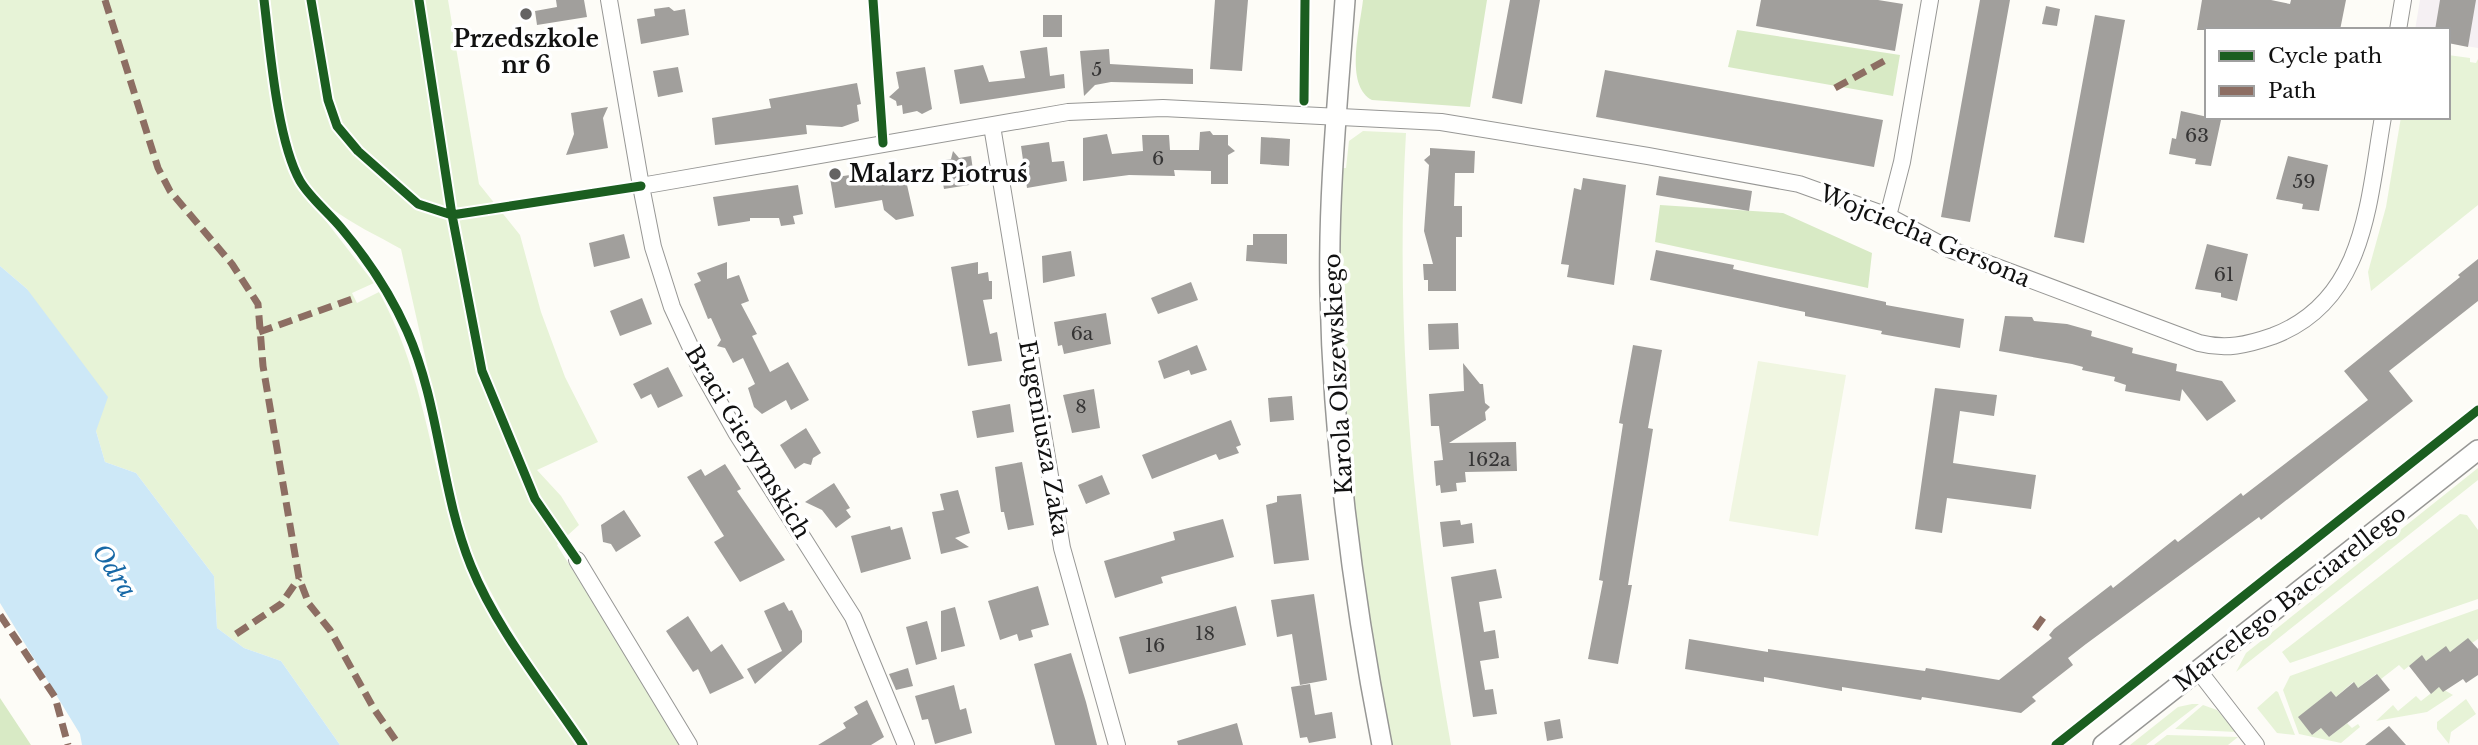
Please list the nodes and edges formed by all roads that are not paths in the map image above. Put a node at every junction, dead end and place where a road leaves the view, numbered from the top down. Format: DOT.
graph roads {
  1 [pos="609,0"];
  2 [pos="1345,0"];
  3 [pos="1930,0"];
  4 [pos="2403,0"];
  5 [pos="2398,28"];
  6 [pos="1336,115"];
  7 [pos="2383,119"];
  8 [pos="992,126"];
  9 [pos="641,186"];
  10 [pos="1888,216"];
  11 [pos="2478,450"];
  12 [pos="577,561"];
  13 [pos="2198,670"];
  14 [pos="689,745"];
  15 [pos="906,745"];
  16 [pos="1116,745"];
  17 [pos="1382,745"];
  18 [pos="2103,745"];
  19 [pos="2256,745"];
  1 -- 9 [label="street, Braci Gierymskich"];
  2 -- 6 [label="street, Karola Olszewskiego"];
  3 -- 10 [label="street"];
  4 -- 5 [label="street"];
  6 -- 8 [label="street, Wojciecha Gersona"];
  6 -- 10 [label="street, Wojciecha Gersona"];
  6 -- 17 [label="street, Karola Olszewskiego"];
  7 -- 10 [label="street, Wojciecha Gersona"];
  8 -- 9 [label="street, Wojciecha Gersona"];
  8 -- 16 [label="street, Eugeniusza Zaka"];
  9 -- 15 [label="street, Braci Gierymskich"];
  11 -- 13 [label="street, Marcelego Bacciarellego"];
  12 -- 14 [label="street"];
  13 -- 18 [label="street, Marcelego Bacciarellego"];
  13 -- 19 [label="street"];
}
